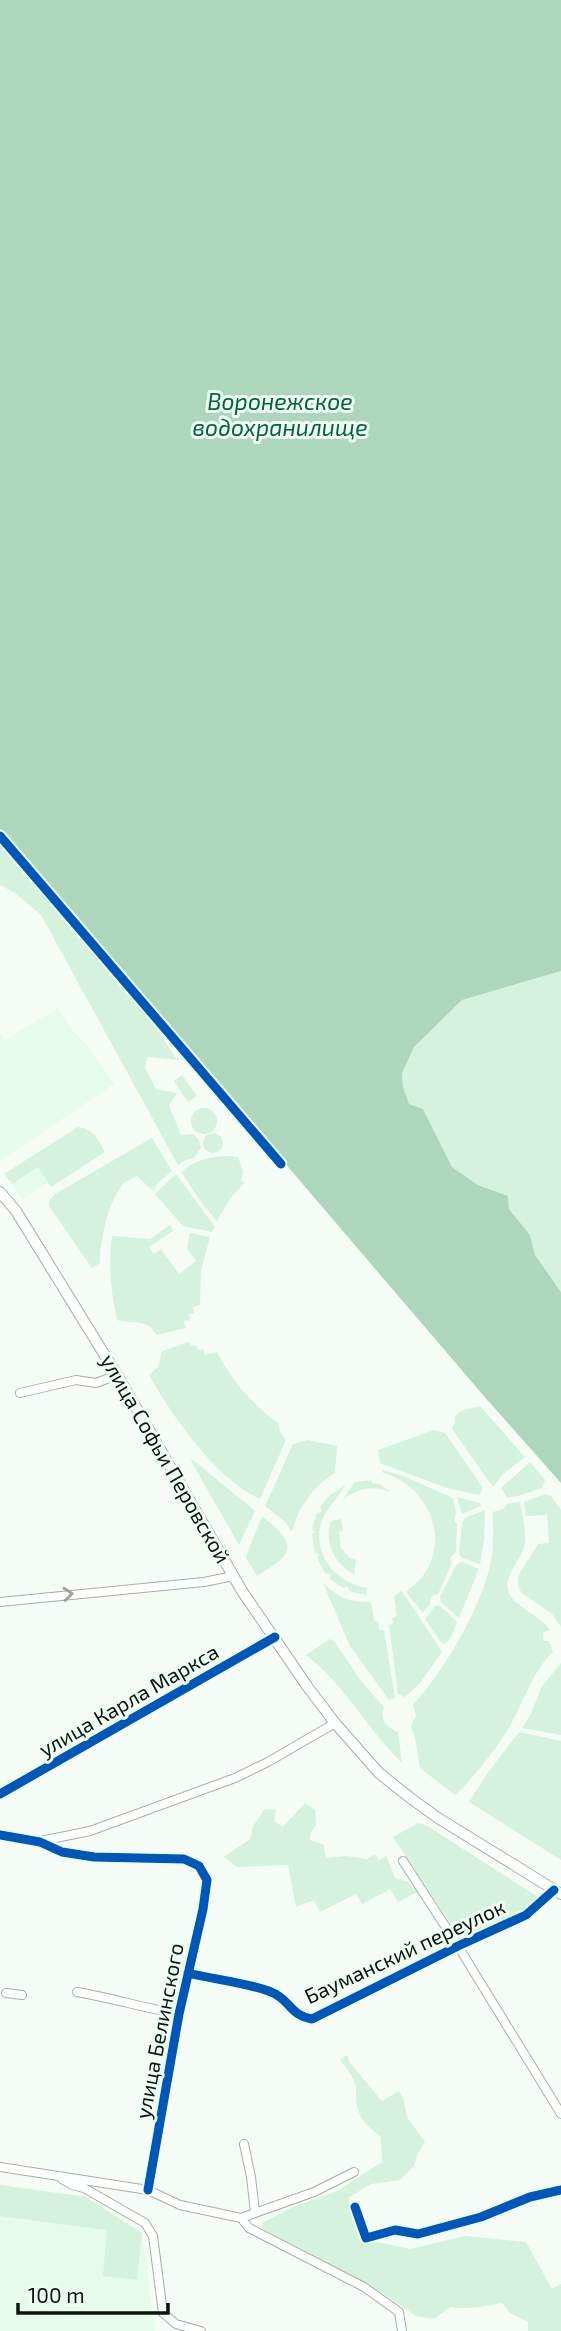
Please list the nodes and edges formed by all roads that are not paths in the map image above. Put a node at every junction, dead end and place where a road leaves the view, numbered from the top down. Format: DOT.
graph roads {
  1 [pos="0,1192"];
  2 [pos="117,1375"];
  3 [pos="20,1394"];
  4 [pos="233,1576"];
  5 [pos="0,1602"];
  6 [pos="275,1637"];
  7 [pos="335,1723"];
  8 [pos="0,1794"];
  9 [pos="0,1835"];
  10 [pos="40,1842"];
  11 [pos="403,1861"];
  12 [pos="558,1892"];
  13 [pos="458,1946"];
  14 [pos="188,1973"];
  15 [pos="77,1992"];
  16 [pos="6,1993"];
  17 [pos="22,1994"];
  18 [pos="179,2014"];
  19 [pos="561,2114"];
  20 [pos="244,2144"];
  21 [pos="0,2167"];
  22 [pos="354,2172"];
  23 [pos="56,2176"];
  24 [pos="148,2190"];
  25 [pos="561,2190"];
  26 [pos="355,2207"];
  27 [pos="255,2212"];
  28 [pos="241,2218"];
  29 [pos="201,2331"];
  30 [pos="402,2331"];
  1 -- 2 [label="main road, улица Софьи Перовской"];
  2 -- 3 [label="street"];
  2 -- 4 [label="main road, улица Софьи Перовской"];
  5 -- 4 [label="street, one-way"];
  4 -- 6 [label="main road, улица Софьи Перовской"];
  6 -- 7 [label="main road, улица Софьи Перовской"];
  6 -- 8 [label="street, улица Карла Маркса"];
  7 -- 10 [label="street"];
  7 -- 12 [label="main road, улица Софьи Перовской"];
  9 -- 10 [label="street"];
  10 -- 14 [label="street, улица Белинского"];
  11 -- 13 [label="street"];
  12 -- 13 [label="street, Бауманский переулок"];
  13 -- 14 [label="street, Бауманский переулок"];
  13 -- 19 [label="street"];
  14 -- 18 [label="street, улица Белинского"];
  15 -- 18 [label="street"];
  16 -- 17 [label="street"];
  18 -- 24 [label="street, улица Белинского"];
  20 -- 27 [label="street"];
  21 -- 23 [label="street"];
  22 -- 27 [label="street"];
  23 -- 24 [label="street"];
  23 -- 29 [label="street"];
  24 -- 28 [label="street"];
  25 -- 26 [label="street"];
  27 -- 28 [label="street"];
  28 -- 30 [label="street"];
}
